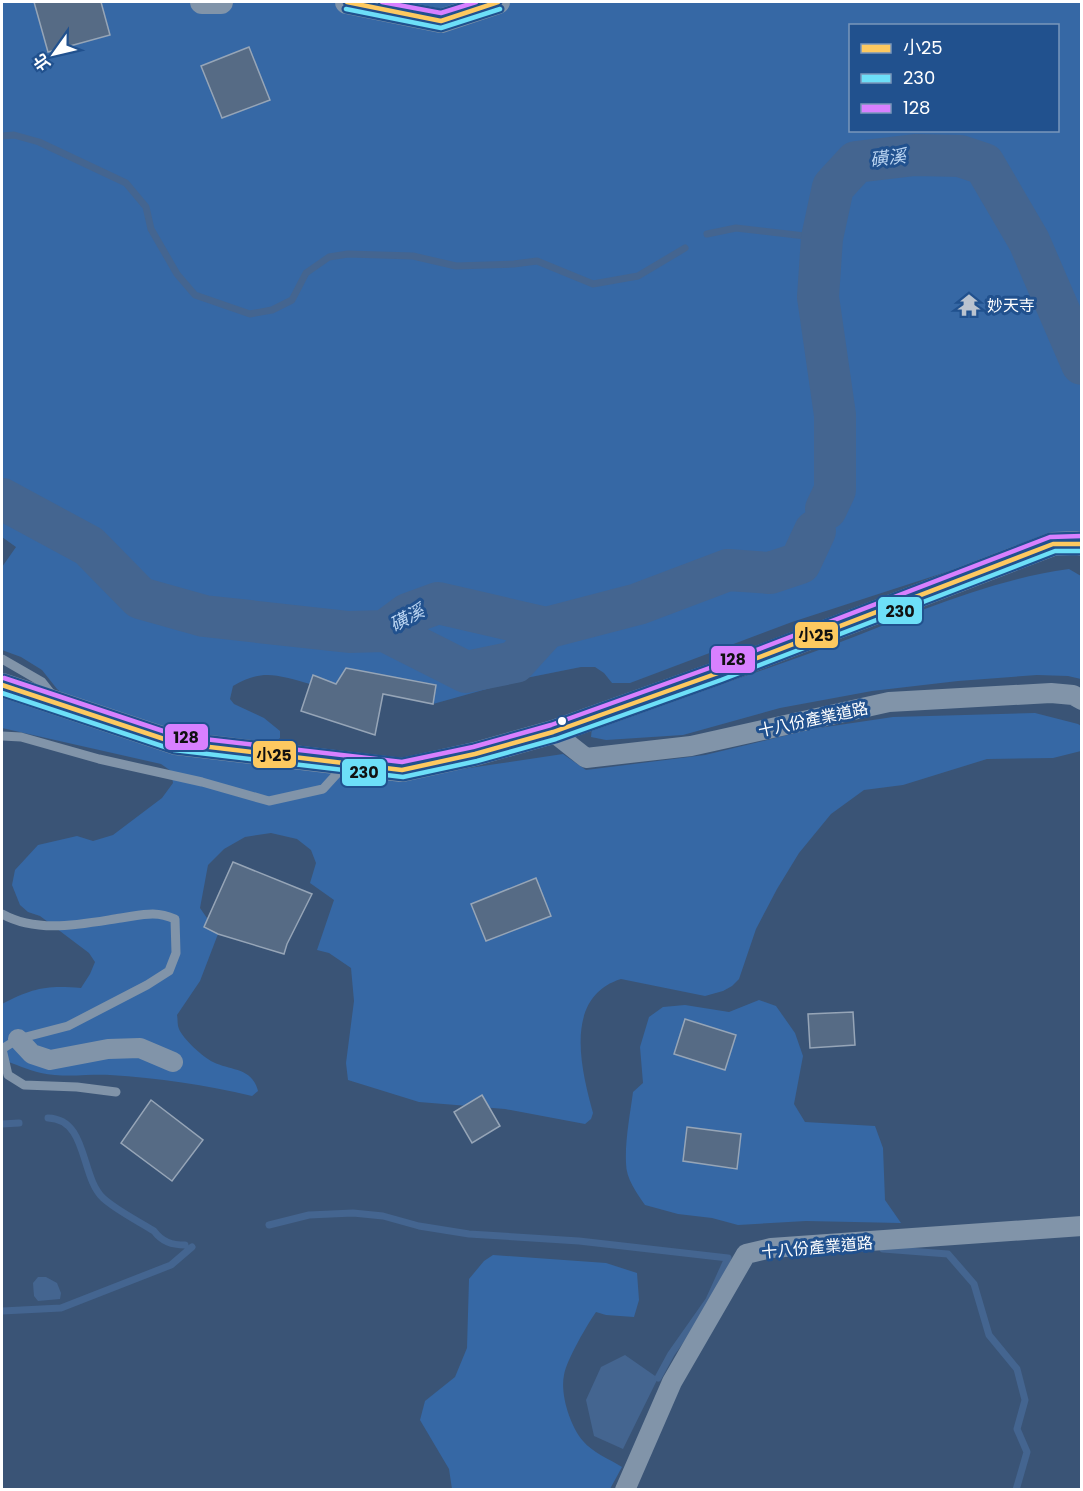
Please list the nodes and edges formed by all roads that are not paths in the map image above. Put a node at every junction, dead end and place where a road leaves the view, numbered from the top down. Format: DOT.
graph roads {
  1 [pos="202,2"];
  2 [pos="220,2"];
  3 [pos="347,2"];
  4 [pos="498,2"];
  5 [pos="1082,544"];
  6 [pos="2,659"];
  7 [pos="2,685"];
  8 [pos="1082,700"];
  9 [pos="58,703"];
  10 [pos="553,732"];
  11 [pos="2,736"];
  12 [pos="348,762"];
  13 [pos="2,914"];
  14 [pos="18,1039"];
  15 [pos="172,1062"];
  16 [pos="116,1092"];
  17 [pos="1082,1227"];
  18 [pos="625,1490"];
  1 -- 2 [label="street"];
  3 -- 4 [label="street"];
  5 -- 10 [label="street"];
  6 -- 9 [label="lane"];
  7 -- 9 [label="street"];
  8 -- 10 [label="street, 十八份產業道路"];
  9 -- 12 [label="street"];
  10 -- 12 [label="street"];
  11 -- 12 [label="lane"];
  13 -- 14 [label="lane"];
  14 -- 15 [label="street"];
  14 -- 16 [label="lane"];
  17 -- 18 [label="street, 十八份產業道路"];
}
